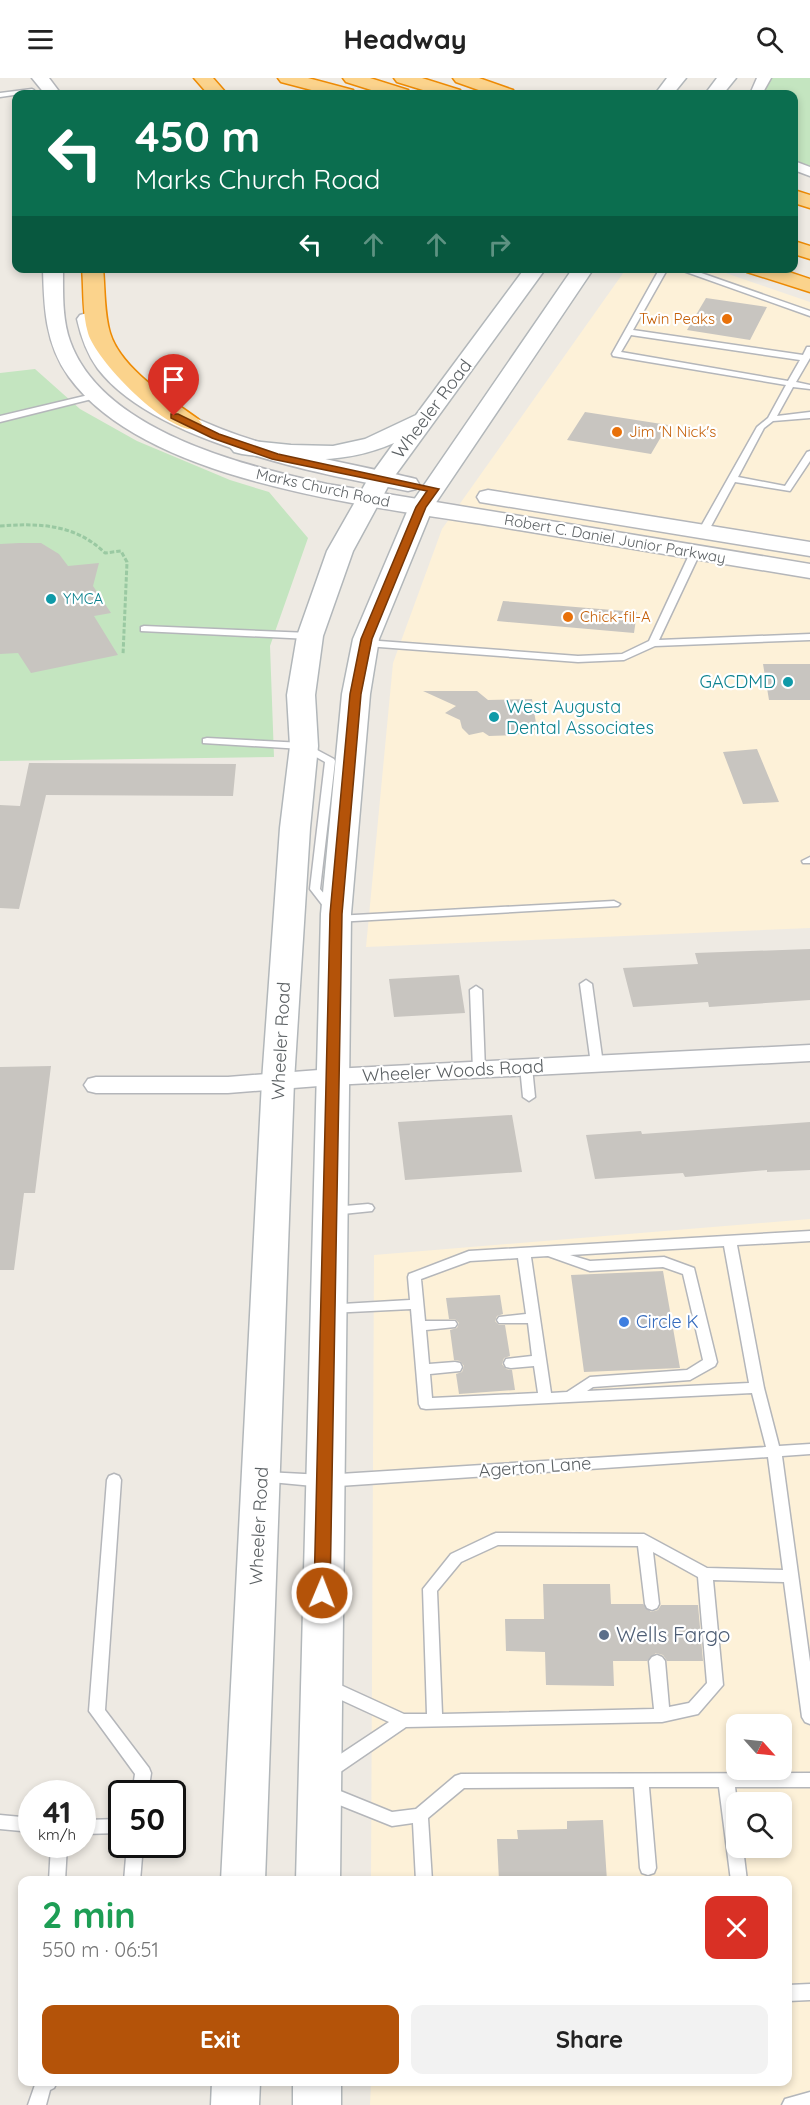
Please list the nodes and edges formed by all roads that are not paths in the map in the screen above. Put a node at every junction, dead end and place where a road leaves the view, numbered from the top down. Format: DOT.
graph roads {
  1 [pos="203,78"];
  2 [pos="352,78"];
  3 [pos="403,78"];
  4 [pos="462,78"];
  5 [pos="677,78"];
  6 [pos="727,78"];
  7 [pos="290,79"];
  8 [pos="34,85"];
  9 [pos="15,90"];
  10 [pos="214,90"];
  11 [pos="311,90"];
  12 [pos="331,90"];
  13 [pos="389,90"];
  14 [pos="440,90"];
  15 [pos="495,90"];
  16 [pos="667,90"];
  17 [pos="717,90"];
  18 [pos="53,273"];
  19 [pos="82,273"];
  20 [pos="93,273"];
  21 [pos="532,273"];
  22 [pos="581,273"];
  23 [pos="661,273"];
  24 [pos="692,273"];
  25 [pos="770,273"];
  26 [pos="810,286"];
  27 [pos="810,314"];
  28 [pos="628,332"];
  29 [pos="810,349"];
  30 [pos="806,358"];
  31 [pos="792,382"];
  32 [pos="810,387"];
  33 [pos="97,395"];
  34 [pos="429,413"];
  35 [pos="810,415"];
  36 [pos="0,419"];
  37 [pos="771,419"];
  38 [pos="190,424"];
  39 [pos="242,447"];
  40 [pos="810,454"];
  41 [pos="733,479"];
  42 [pos="375,489"];
  43 [pos="427,498"];
  44 [pos="704,530"];
  45 [pos="810,549"];
  46 [pos="695,553"];
  47 [pos="810,572"];
  48 [pos="144,629"];
  49 [pos="310,636"];
  50 [pos="810,637"];
  51 [pos="366,643"];
  52 [pos="653,643"];
  53 [pos="207,741"];
  54 [pos="304,746"];
  55 [pos="614,904"];
  56 [pos="336,917"];
  57 [pos="586,984"];
  58 [pos="476,990"];
  59 [pos="810,1053"];
  60 [pos="597,1064"];
  61 [pos="526,1067"];
  62 [pos="479,1070"];
  63 [pos="332,1077"];
  64 [pos="278,1081"];
  65 [pos="96,1085"];
  66 [pos="530,1097"];
  67 [pos="368,1208"];
  68 [pos="331,1211"];
  69 [pos="810,1236"];
  70 [pos="730,1241"];
  71 [pos="524,1252"];
  72 [pos="546,1252"];
  73 [pos="417,1304"];
  74 [pos="329,1308"];
  75 [pos="533,1318"];
  76 [pos="504,1320"];
  77 [pos="450,1324"];
  78 [pos="418,1326"];
  79 [pos="539,1361"];
  80 [pos="511,1363"];
  81 [pos="455,1366"];
  82 [pos="423,1370"];
  83 [pos="757,1388"];
  84 [pos="570,1397"];
  85 [pos="545,1398"];
  86 [pos="810,1449"];
  87 [pos="774,1452"];
  88 [pos="261,1476"];
  89 [pos="114,1480"];
  90 [pos="324,1480"];
  91 [pos="644,1540"];
  92 [pos="705,1574"];
  93 [pos="791,1576"];
  94 [pos="652,1604"];
  95 [pos="657,1661"];
  96 [pos="320,1683"];
  97 [pos="662,1715"];
  98 [pos="810,1717"];
  99 [pos="435,1719"];
  100 [pos="403,1721"];
  101 [pos="142,1780"];
  102 [pos="641,1780"];
  103 [pos="726,1780"];
  104 [pos="792,1780"];
  105 [pos="810,1780"];
  106 [pos="319,1784"];
  107 [pos="420,1815"];
  108 [pos="0,1822"];
  109 [pos="18,1824"];
  110 [pos="58,1858"];
  111 [pos="134,1858"];
  112 [pos="648,1868"];
  113 [pos="57,1876"];
  114 [pos="132,1876"];
  115 [pos="243,1876"];
  116 [pos="318,1876"];
  117 [pos="424,1876"];
  118 [pos="738,1876"];
  119 [pos="810,1992"];
  120 [pos="792,1993"];
  121 [pos="44,2086"];
  122 [pos="236,2086"];
  123 [pos="317,2086"];
  124 [pos="810,2100"];
  125 [pos="37,2105"];
  126 [pos="235,2105"];
  127 [pos="317,2105"];
  128 [pos="791,2105"];
  1 -- 10 [label="highway"];
  2 -- 13 [label="highway"];
  3 -- 14 [label="highway"];
  4 -- 15 [label="highway"];
  5 -- 16 [label="main road"];
  6 -- 17 [label="main road"];
  7 -- 11 [label="highway"];
  7 -- 12 [label="highway"];
  8 -- 9 [label="lane"];
  18 -- 33 [label="street, Marks Church Road"];
  19 -- 38 [label="street, Marks Church Road"];
  20 -- 38 [label="highway"];
  21 -- 34 [label="main road, Wheeler Road"];
  22 -- 43 [label="main road"];
  23 -- 28 [label="lane"];
  24 -- 27 [label="lane"];
  25 -- 26 [label="highway"];
  28 -- 30 [label="lane"];
  28 -- 31 [label="lane"];
  29 -- 30 [label="lane"];
  30 -- 31 [label="lane"];
  31 -- 32 [label="lane"];
  31 -- 37 [label="lane"];
  33 -- 36 [label="lane"];
  33 -- 42 [label="street, Marks Church Road"];
  34 -- 39 [label="main road"];
  34 -- 42 [label="main road, Wheeler Road"];
  35 -- 37 [label="lane"];
  37 -- 41 [label="lane"];
  38 -- 39 [label="street, Marks Church Road"];
  39 -- 42 [label="street, Marks Church Road"];
  40 -- 41 [label="lane"];
  41 -- 44 [label="lane"];
  42 -- 43 [label="street, Marks Church Road"];
  42 -- 49 [label="main road, Wheeler Road"];
  43 -- 44 [label="street, Robert C. Daniel Junior Parkway"];
  43 -- 46 [label="street, Robert C. Daniel Junior Parkway"];
  43 -- 51 [label="main road"];
  44 -- 45 [label="street, Robert C. Daniel Junior Parkway"];
  46 -- 47 [label="street, Robert C. Daniel Junior Parkway"];
  46 -- 52 [label="lane"];
  48 -- 49 [label="lane"];
  49 -- 54 [label="main road, Wheeler Road"];
  50 -- 52 [label="lane"];
  51 -- 52 [label="lane"];
  51 -- 56 [label="main road"];
  53 -- 54 [label="lane"];
  54 -- 56 [label="lane"];
  54 -- 64 [label="main road, Wheeler Road"];
  55 -- 56 [label="lane"];
  56 -- 63 [label="main road"];
  57 -- 60 [label="lane"];
  58 -- 62 [label="lane"];
  59 -- 60 [label="street, Wheeler Woods Road"];
  60 -- 61 [label="street, Wheeler Woods Road"];
  61 -- 62 [label="street, Wheeler Woods Road"];
  61 -- 66 [label="lane"];
  62 -- 63 [label="street, Wheeler Woods Road"];
  63 -- 64 [label="street, Wheeler Woods Road"];
  63 -- 68 [label="main road"];
  64 -- 65 [label="street, Wheeler Woods Road"];
  64 -- 88 [label="main road, Wheeler Road"];
  67 -- 68 [label="lane"];
  68 -- 74 [label="main road"];
  69 -- 70 [label="lane"];
  70 -- 72 [label="lane"];
  70 -- 83 [label="lane"];
  71 -- 72 [label="lane"];
  71 -- 73 [label="lane"];
  71 -- 75 [label="lane"];
  72 -- 84 [label="lane"];
  73 -- 74 [label="lane"];
  73 -- 78 [label="lane"];
  74 -- 90 [label="main road"];
  75 -- 76 [label="lane"];
  75 -- 79 [label="lane"];
  77 -- 78 [label="lane"];
  78 -- 82 [label="lane"];
  79 -- 80 [label="lane"];
  79 -- 85 [label="lane"];
  81 -- 82 [label="lane"];
  82 -- 85 [label="lane"];
  83 -- 84 [label="lane"];
  83 -- 87 [label="lane"];
  84 -- 85 [label="lane"];
  86 -- 87 [label="lane, Agerton Lane"];
  87 -- 90 [label="lane, Agerton Lane"];
  87 -- 93 [label="lane"];
  88 -- 90 [label="lane, Agerton Lane"];
  88 -- 115 [label="main road, Wheeler Road"];
  89 -- 101 [label="lane"];
  90 -- 96 [label="main road"];
  91 -- 92 [label="lane"];
  91 -- 94 [label="lane"];
  91 -- 99 [label="lane"];
  92 -- 93 [label="lane"];
  92 -- 97 [label="lane"];
  93 -- 98 [label="lane"];
  95 -- 97 [label="lane"];
  96 -- 100 [label="lane"];
  96 -- 106 [label="main road"];
  97 -- 99 [label="lane"];
  99 -- 100 [label="lane"];
  100 -- 106 [label="lane"];
  102 -- 103 [label="lane"];
  102 -- 107 [label="lane"];
  102 -- 112 [label="lane"];
  103 -- 118 [label="lane"];
  104 -- 105 [label="lane"];
  106 -- 107 [label="lane"];
  106 -- 116 [label="main road"];
  107 -- 117 [label="lane"];
  108 -- 109 [label="lane"];
  110 -- 113 [label="lane"];
  111 -- 114 [label="lane"];
  119 -- 120 [label="lane"];
  121 -- 125 [label="lane"];
  122 -- 126 [label="main road"];
  123 -- 127 [label="main road"];
  124 -- 128 [label="lane"];
}
